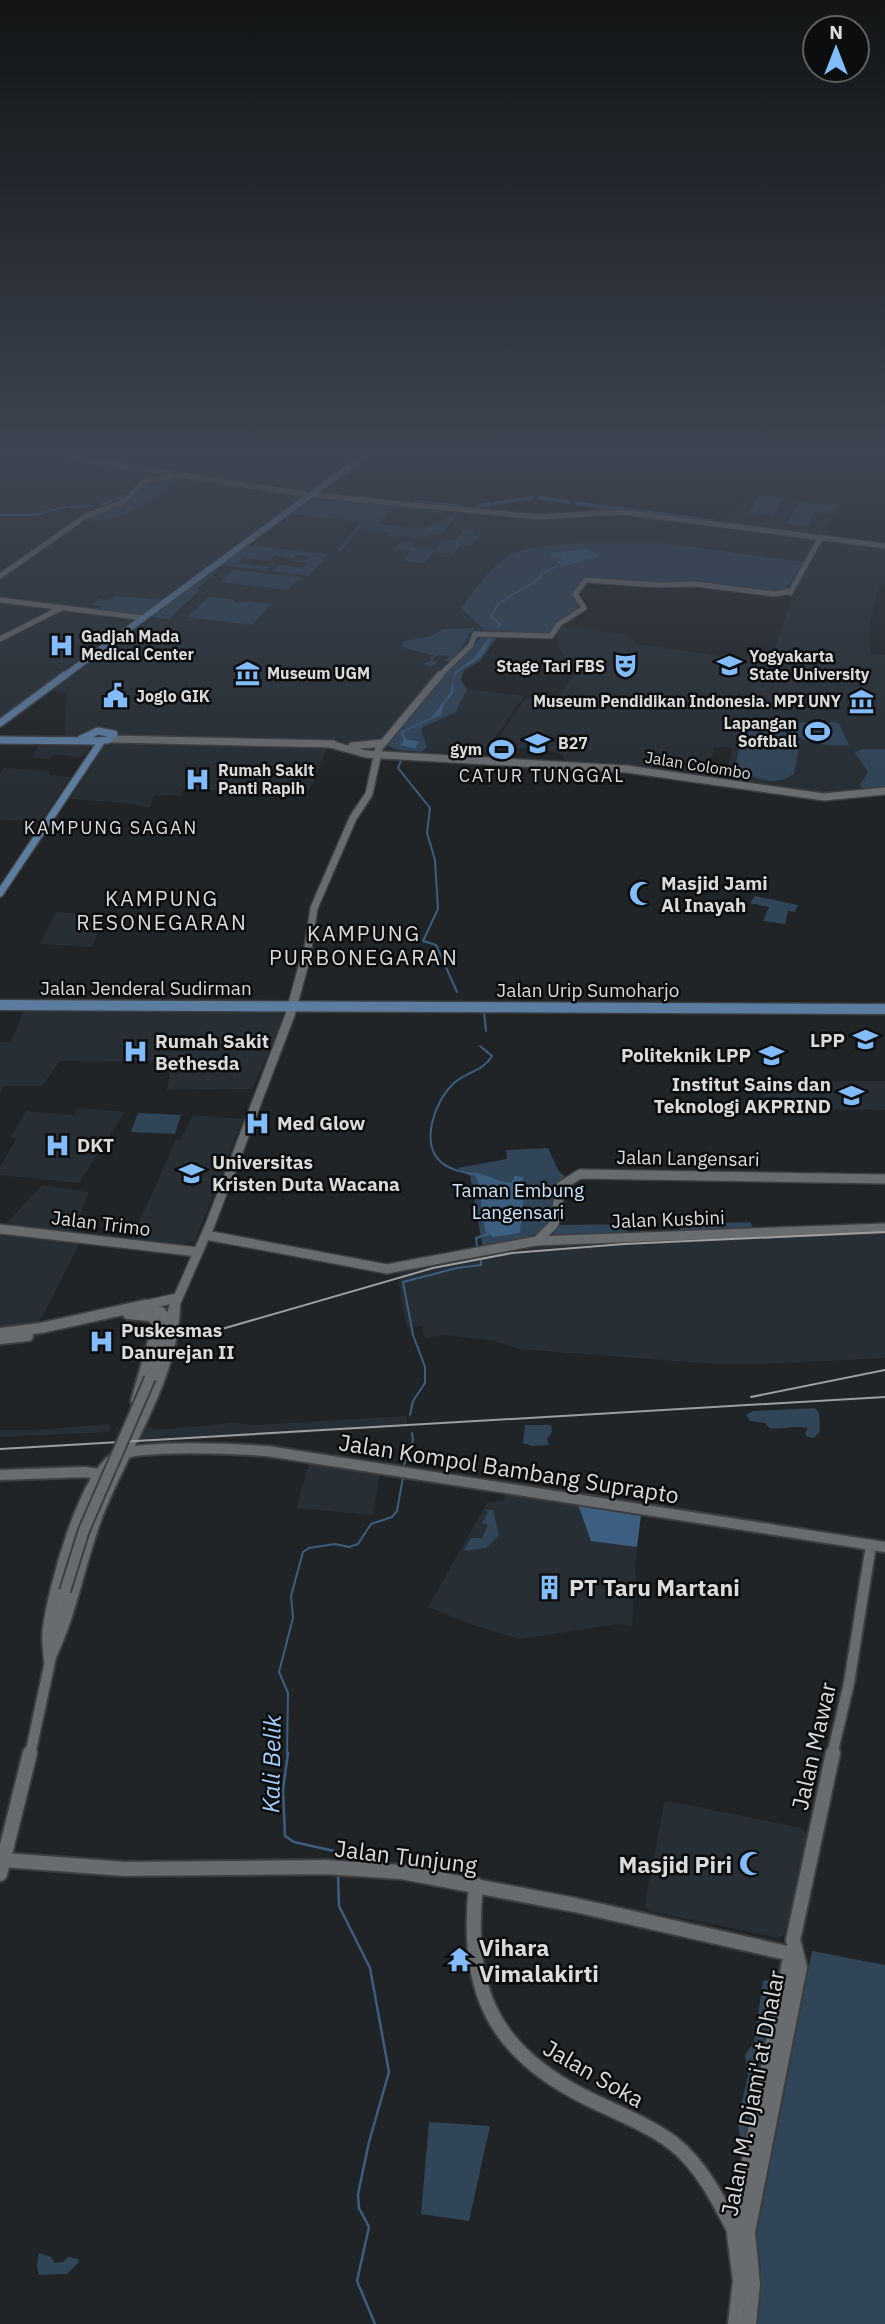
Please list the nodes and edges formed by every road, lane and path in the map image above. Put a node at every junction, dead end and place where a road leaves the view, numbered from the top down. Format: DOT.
graph roads {
  1 [pos="214,566"];
  2 [pos="805,566"];
  3 [pos="0,600"];
  4 [pos="62,607"];
  5 [pos="145,618"];
  6 [pos="0,639"];
  7 [pos="0,724"];
  8 [pos="111,739"];
  9 [pos="0,740"];
  10 [pos="95,740"];
  11 [pos="382,743"];
  12 [pos="330,744"];
  13 [pos="351,746"];
  14 [pos="377,752"];
  15 [pos="885,791"];
  16 [pos="0,884"];
  17 [pos="0,892"];
  18 [pos="0,1004"];
  19 [pos="292,1006"];
  20 [pos="885,1009"];
  21 [pos="885,1179"];
  22 [pos="885,1228"];
  23 [pos="0,1229"];
  24 [pos="206,1234"];
  25 [pos="536,1241"];
  26 [pos="177,1250"];
  27 [pos="198,1252"];
  28 [pos="176,1301"];
  29 [pos="128,1314"];
  30 [pos="168,1321"];
  31 [pos="0,1333"];
  32 [pos="0,1339"];
  33 [pos="140,1406"];
  34 [pos="121,1453"];
  35 [pos="98,1474"];
  36 [pos="0,1475"];
  37 [pos="109,1488"];
  38 [pos="84,1505"];
  39 [pos="101,1506"];
  40 [pos="878,1546"];
  41 [pos="48,1660"];
  42 [pos="4,1860"];
  43 [pos="0,1874"];
  44 [pos="476,1885"];
  45 [pos="796,1955"];
  46 [pos="758,2147"];
  47 [pos="734,2234"];
  48 [pos="752,2264"];
  49 [pos="735,2324"];
  50 [pos="749,2324"];
  1 -- 5 [label="main road"];
  2 -- 11 [label="main road"];
  3 -- 4 [label="main road"];
  4 -- 5 [label="main road"];
  4 -- 6 [label="main road"];
  5 -- 7 [label="main road"];
  8 -- 10 [label="main road"];
  8 -- 10 [label="main road"];
  8 -- 12 [label="main road, Jalan Colombo"];
  9 -- 10 [label="main road"];
  10 -- 16 [label="main road"];
  10 -- 17 [label="main road"];
  11 -- 13 [label="main road"];
  11 -- 14 [label="main road"];
  12 -- 13 [label="main road, Jalan Colombo"];
  12 -- 14 [label="main road, Jalan Colombo"];
  13 -- 14 [label="main road, Jalan Colombo"];
  14 -- 15 [label="main road, Jalan Colombo"];
  14 -- 19 [label="main road"];
  18 -- 19 [label="main road, Jalan Jenderal Sudirman"];
  19 -- 20 [label="main road, Jalan Urip Sumoharjo"];
  19 -- 24 [label="main road"];
  21 -- 25 [label="main road, Jalan Langensari"];
  22 -- 25 [label="main road, Jalan Kusbini"];
  23 -- 26 [label="main road, Jalan Trimo"];
  24 -- 25 [label="main road, Jalan Kusbini"];
  24 -- 26 [label="main road"];
  24 -- 27 [label="main road"];
  26 -- 27 [label="main road, Jalan Trimo"];
  27 -- 28 [label="main road"];
  28 -- 30 [label="main road"];
  28 -- 31 [label="main road"];
  28 -- 33 [label="main road"];
  29 -- 30 [label="main road"];
  29 -- 32 [label="main road"];
  29 -- 33 [label="main road"];
  30 -- 34 [label="main road, bridge"];
  33 -- 34 [label="main road"];
  34 -- 35 [label="main road"];
  34 -- 37 [label="main road"];
  34 -- 40 [label="main road, Jalan Kompol Bambang Suprapto"];
  34 -- 41 [label="main road, bridge"];
  35 -- 36 [label="main road"];
  35 -- 37 [label="main road"];
  35 -- 38 [label="main road"];
  37 -- 39 [label="main road"];
  38 -- 39 [label="main road"];
  38 -- 41 [label="main road"];
  39 -- 41 [label="main road"];
  40 -- 45 [label="main road, Jalan Mawar"];
  41 -- 42 [label="main road"];
  42 -- 43 [label="main road"];
  42 -- 44 [label="main road, Jalan Tunjung"];
  44 -- 45 [label="main road, Jalan Tunjung"];
  44 -- 47 [label="main road, Jalan Soka"];
  45 -- 46 [label="main road, Jalan M. Djami'at Dhalar"];
  46 -- 47 [label="main road, Jalan M. Djami'at Dhalar"];
  46 -- 48 [label="main road, Jalan M. Djami'at Dhalar"];
  47 -- 48 [label="main road, Jalan Soka"];
  47 -- 49 [label="main road, Jalan M. Djami'at Dhalar"];
  48 -- 50 [label="main road, Jalan M. Djami'at Dhalar"];
}
